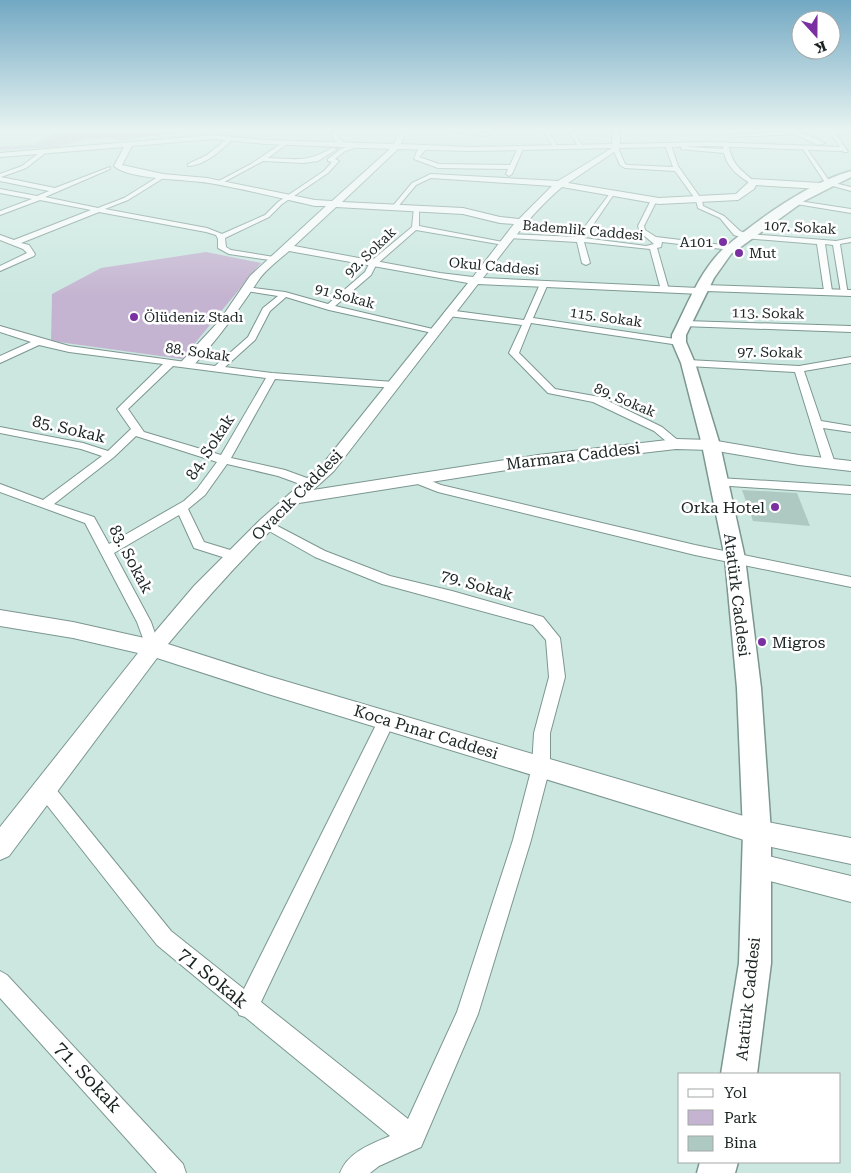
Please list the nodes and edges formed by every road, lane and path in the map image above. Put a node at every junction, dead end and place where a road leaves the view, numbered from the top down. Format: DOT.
graph roads {
  1 [pos="38,186"];
  2 [pos="66,186"];
  3 [pos="149,186"];
  4 [pos="236,186"];
  5 [pos="306,186"];
  6 [pos="354,186"];
  7 [pos="413,186"];
  8 [pos="558,186"];
  9 [pos="569,186"];
  10 [pos="689,186"];
  11 [pos="751,186"];
  12 [pos="823,186"];
  13 [pos="829,186"];
  14 [pos="851,189"];
  15 [pos="56,190"];
  16 [pos="0,191"];
  17 [pos="610,194"];
  18 [pos="40,197"];
  19 [pos="288,198"];
  20 [pos="654,200"];
  21 [pos="699,200"];
  22 [pos="792,202"];
  23 [pos="334,204"];
  24 [pos="394,208"];
  25 [pos="416,209"];
  26 [pos="97,210"];
  27 [pos="851,212"];
  28 [pos="0,213"];
  29 [pos="521,222"];
  30 [pos="415,228"];
  31 [pos="0,237"];
  32 [pos="221,237"];
  33 [pos="507,239"];
  34 [pos="578,239"];
  35 [pos="851,240"];
  36 [pos="16,242"];
  37 [pos="739,242"];
  38 [pos="821,242"];
  39 [pos="654,243"];
  40 [pos="836,243"];
  41 [pos="287,248"];
  42 [pos="274,259"];
  43 [pos="586,263"];
  44 [pos="373,264"];
  45 [pos="824,264"];
  46 [pos="840,266"];
  47 [pos="851,267"];
  48 [pos="0,269"];
  49 [pos="474,280"];
  50 [pos="543,286"];
  51 [pos="249,288"];
  52 [pos="702,289"];
  53 [pos="665,290"];
  54 [pos="828,291"];
  55 [pos="850,293"];
  56 [pos="285,294"];
  57 [pos="329,307"];
  58 [pos="448,313"];
  59 [pos="528,322"];
  60 [pos="0,329"];
  61 [pos="851,329"];
  62 [pos="434,332"];
  63 [pos="682,333"];
  64 [pos="38,342"];
  65 [pos="0,360"];
  66 [pos="851,360"];
  67 [pos="171,362"];
  68 [pos="688,363"];
  69 [pos="187,364"];
  70 [pos="218,368"];
  71 [pos="799,369"];
  72 [pos="272,376"];
  73 [pos="394,385"];
  74 [pos="818,424"];
  75 [pos="851,429"];
  76 [pos="0,430"];
  77 [pos="138,430"];
  78 [pos="676,444"];
  79 [pos="711,445"];
  80 [pos="110,455"];
  81 [pos="224,460"];
  82 [pos="829,463"];
  83 [pos="851,466"];
  84 [pos="414,478"];
  85 [pos="719,482"];
  86 [pos="311,484"];
  87 [pos="0,488"];
  88 [pos="851,490"];
  89 [pos="297,498"];
  90 [pos="44,505"];
  91 [pos="181,507"];
  92 [pos="266,524"];
  93 [pos="108,550"];
  94 [pos="236,556"];
  95 [pos="735,558"];
  96 [pos="851,582"];
  97 [pos="0,618"];
  98 [pos="153,648"];
  99 [pos="387,720"];
  100 [pos="541,767"];
  101 [pos="45,789"];
  102 [pos="756,832"];
  103 [pos="0,847"];
  104 [pos="851,851"];
  105 [pos="756,866"];
  106 [pos="851,890"];
  107 [pos="0,982"];
  108 [pos="247,1006"];
  109 [pos="739,1073"];
  110 [pos="412,1138"];
  111 [pos="174,1173"];
  112 [pos="352,1173"];
  1 -- 15 [label="street"];
  2 -- 15 [label="street"];
  3 -- 26 [label="street"];
  4 -- 19 [label="main road"];
  5 -- 19 [label="street"];
  6 -- 23 [label="street"];
  7 -- 24 [label="street"];
  8 -- 29 [label="main road, Ovacık Caddesi"];
  9 -- 17 [label="main road"];
  10 -- 21 [label="street"];
  11 -- 21 [label="main road"];
  12 -- 22 [label="main road"];
  13 -- 14 [label="street"];
  15 -- 18 [label="street"];
  16 -- 18 [label="street"];
  17 -- 20 [label="main road"];
  17 -- 34 [label="street"];
  18 -- 26 [label="street"];
  18 -- 28 [label="street"];
  19 -- 23 [label="main road"];
  19 -- 32 [label="street"];
  20 -- 21 [label="main road"];
  20 -- 39 [label="street, Bademlik Caddesi"];
  21 -- 37 [label="street"];
  22 -- 27 [label="street"];
  22 -- 37 [label="main road"];
  23 -- 24 [label="main road"];
  23 -- 41 [label="street"];
  24 -- 25 [label="main road"];
  25 -- 29 [label="main road"];
  25 -- 30 [label="street, 92. Sokak"];
  26 -- 32 [label="street"];
  26 -- 36 [label="street"];
  29 -- 33 [label="main road, Ovacık Caddesi"];
  30 -- 33 [label="street, Bademlik Caddesi"];
  30 -- 44 [label="street, 92. Sokak"];
  31 -- 36 [label="street"];
  32 -- 42 [label="street"];
  33 -- 34 [label="street, Bademlik Caddesi"];
  33 -- 49 [label="main road, Ovacık Caddesi"];
  34 -- 39 [label="street, Bademlik Caddesi"];
  34 -- 43 [label="street"];
  35 -- 40 [label="street, 107. Sokak"];
  36 -- 48 [label="street"];
  37 -- 38 [label="street, 107. Sokak"];
  37 -- 39 [label="street, 107. Sokak"];
  37 -- 52 [label="main road"];
  38 -- 40 [label="street, 107. Sokak"];
  38 -- 45 [label="street"];
  39 -- 53 [label="street"];
  40 -- 46 [label="street"];
  41 -- 42 [label="street"];
  41 -- 44 [label="main road, Okul Caddesi"];
  42 -- 51 [label="street"];
  44 -- 49 [label="main road, Okul Caddesi"];
  44 -- 57 [label="street, 92. Sokak"];
  45 -- 46 [label="street"];
  45 -- 54 [label="street"];
  46 -- 47 [label="street"];
  46 -- 55 [label="street"];
  49 -- 50 [label="main road, Okul Caddesi"];
  49 -- 58 [label="main road, Ovacık Caddesi"];
  50 -- 53 [label="main road, Okul Caddesi"];
  50 -- 59 [label="street"];
  51 -- 56 [label="street, 91 Sokak"];
  51 -- 69 [label="street"];
  52 -- 53 [label="main road, Okul Caddesi"];
  52 -- 54 [label="main road, Okul Caddesi"];
  52 -- 63 [label="main road"];
  54 -- 55 [label="main road, Okul Caddesi"];
  56 -- 57 [label="street, 91 Sokak"];
  56 -- 70 [label="street"];
  57 -- 62 [label="street, 91 Sokak"];
  58 -- 59 [label="street, 115. Sokak"];
  58 -- 62 [label="main road, Ovacık Caddesi"];
  59 -- 63 [label="street, 115. Sokak"];
  59 -- 78 [label="street, 89. Sokak"];
  60 -- 64 [label="street, 88. Sokak"];
  61 -- 63 [label="street, 113. Sokak"];
  62 -- 73 [label="main road, Ovacık Caddesi"];
  63 -- 68 [label="main road, Atatürk Caddesi"];
  64 -- 65 [label="street"];
  64 -- 67 [label="street, 88. Sokak"];
  66 -- 71 [label="street, 97. Sokak"];
  67 -- 69 [label="street, 88. Sokak"];
  67 -- 77 [label="street"];
  68 -- 71 [label="street, 97. Sokak"];
  68 -- 79 [label="main road, Atatürk Caddesi"];
  69 -- 70 [label="street, 88. Sokak"];
  70 -- 72 [label="street, 88. Sokak"];
  71 -- 74 [label="street"];
  72 -- 73 [label="street, 88. Sokak"];
  72 -- 81 [label="street, 84. Sokak"];
  73 -- 86 [label="main road, Ovacık Caddesi"];
  74 -- 75 [label="street"];
  74 -- 82 [label="street"];
  76 -- 80 [label="street, 85. Sokak"];
  77 -- 80 [label="street"];
  77 -- 81 [label="street"];
  78 -- 79 [label="street, Marmara Caddesi"];
  78 -- 84 [label="street, Marmara Caddesi"];
  79 -- 82 [label="street, Marmara Caddesi"];
  79 -- 85 [label="main road, Atatürk Caddesi"];
  80 -- 90 [label="street, 85. Sokak"];
  81 -- 86 [label="street"];
  81 -- 91 [label="street, 84. Sokak"];
  82 -- 83 [label="street, Marmara Caddesi"];
  84 -- 89 [label="street, Marmara Caddesi"];
  84 -- 95 [label="street"];
  85 -- 88 [label="street"];
  85 -- 95 [label="main road, Atatürk Caddesi"];
  86 -- 89 [label="main road, Ovacık Caddesi"];
  87 -- 90 [label="street, 83. Sokak"];
  89 -- 92 [label="main road, Ovacık Caddesi"];
  90 -- 93 [label="street, 83. Sokak"];
  91 -- 93 [label="street, 84. Sokak"];
  91 -- 94 [label="street"];
  92 -- 94 [label="main road, Ovacık Caddesi"];
  92 -- 100 [label="street, 79. Sokak"];
  93 -- 98 [label="street, 83. Sokak"];
  94 -- 98 [label="main road, Ovacık Caddesi"];
  95 -- 96 [label="street"];
  95 -- 102 [label="main road, Atatürk Caddesi"];
  97 -- 98 [label="street, Koca Pınar Caddesi"];
  98 -- 99 [label="street, Koca Pınar Caddesi"];
  98 -- 101 [label="main road, Ovacık Caddesi"];
  99 -- 100 [label="street, Koca Pınar Caddesi"];
  99 -- 108 [label="street"];
  100 -- 102 [label="street, Koca Pınar Caddesi"];
  100 -- 110 [label="street, 79. Sokak"];
  101 -- 103 [label="main road, Ovacık Caddesi"];
  101 -- 108 [label="street, 71 Sokak"];
  102 -- 104 [label="street, Koca Pınar Caddesi"];
  102 -- 105 [label="main road, Atatürk Caddesi"];
  105 -- 106 [label="main road"];
  105 -- 109 [label="main road, Atatürk Caddesi"];
  107 -- 111 [label="street, 71. Sokak"];
  108 -- 110 [label="street, 71 Sokak"];
  110 -- 112 [label="street"];
}
